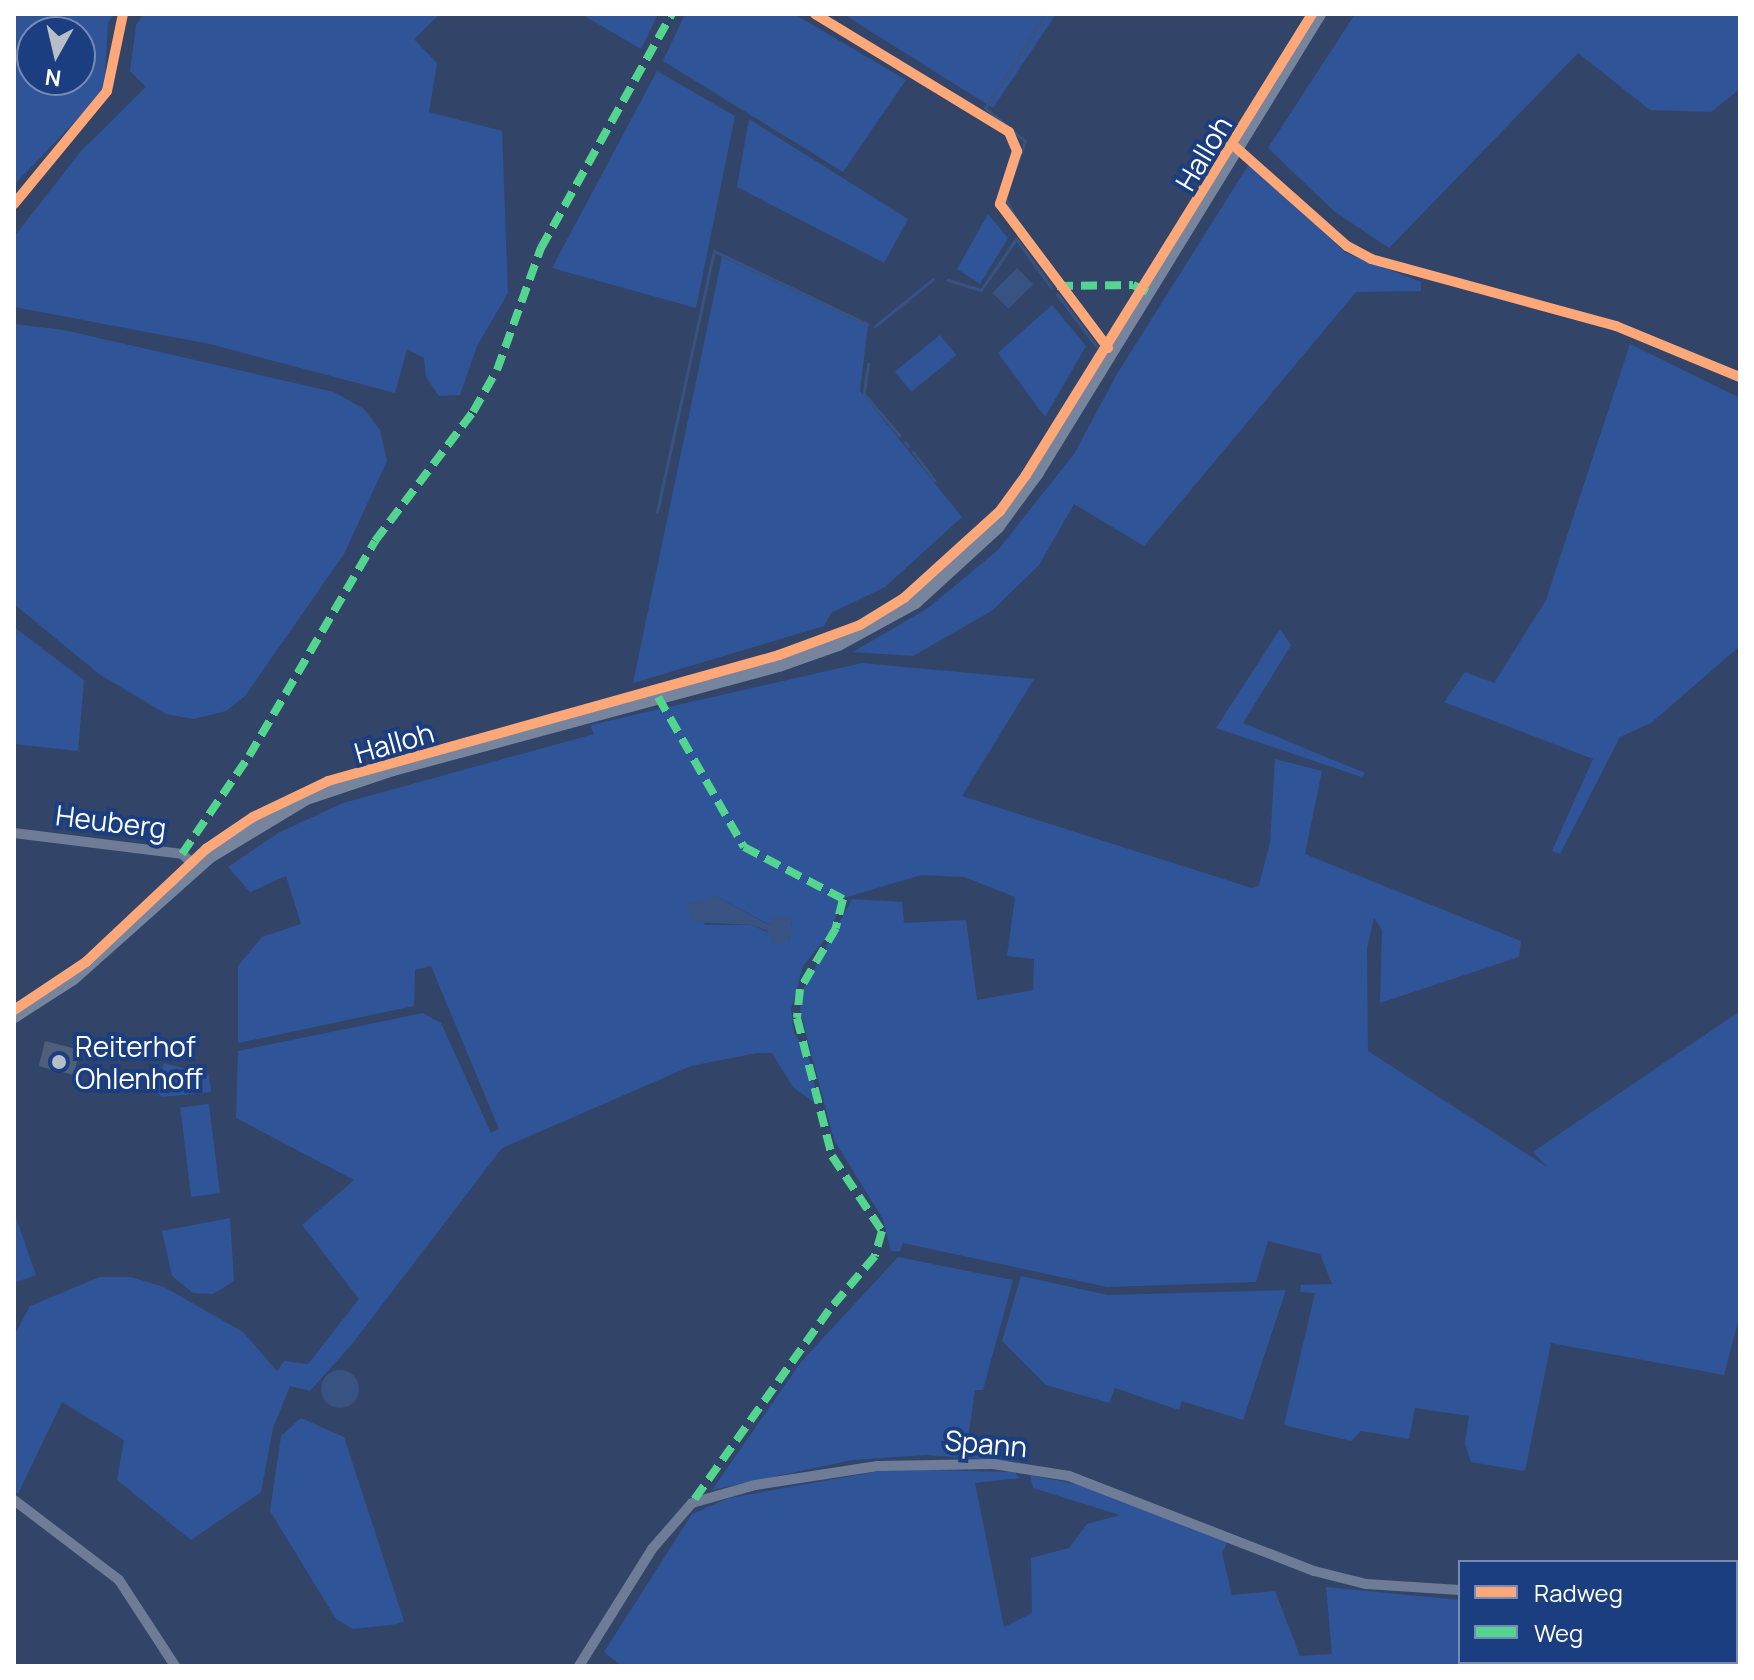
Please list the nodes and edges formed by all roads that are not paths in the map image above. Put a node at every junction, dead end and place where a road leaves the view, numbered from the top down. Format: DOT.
graph roads {
  1 [pos="1319,14"];
  2 [pos="14,833"];
  3 [pos="197,867"];
  4 [pos="14,1016"];
  5 [pos="14,1500"];
  6 [pos="1458,1590"];
  7 [pos="175,1666"];
  8 [pos="579,1666"];
  1 -- 3 [label="main road, Halloh"];
  2 -- 3 [label="street, Heuberg"];
  3 -- 4 [label="main road, Halloh"];
  5 -- 7 [label="street"];
  6 -- 8 [label="street, Spann"];
}
